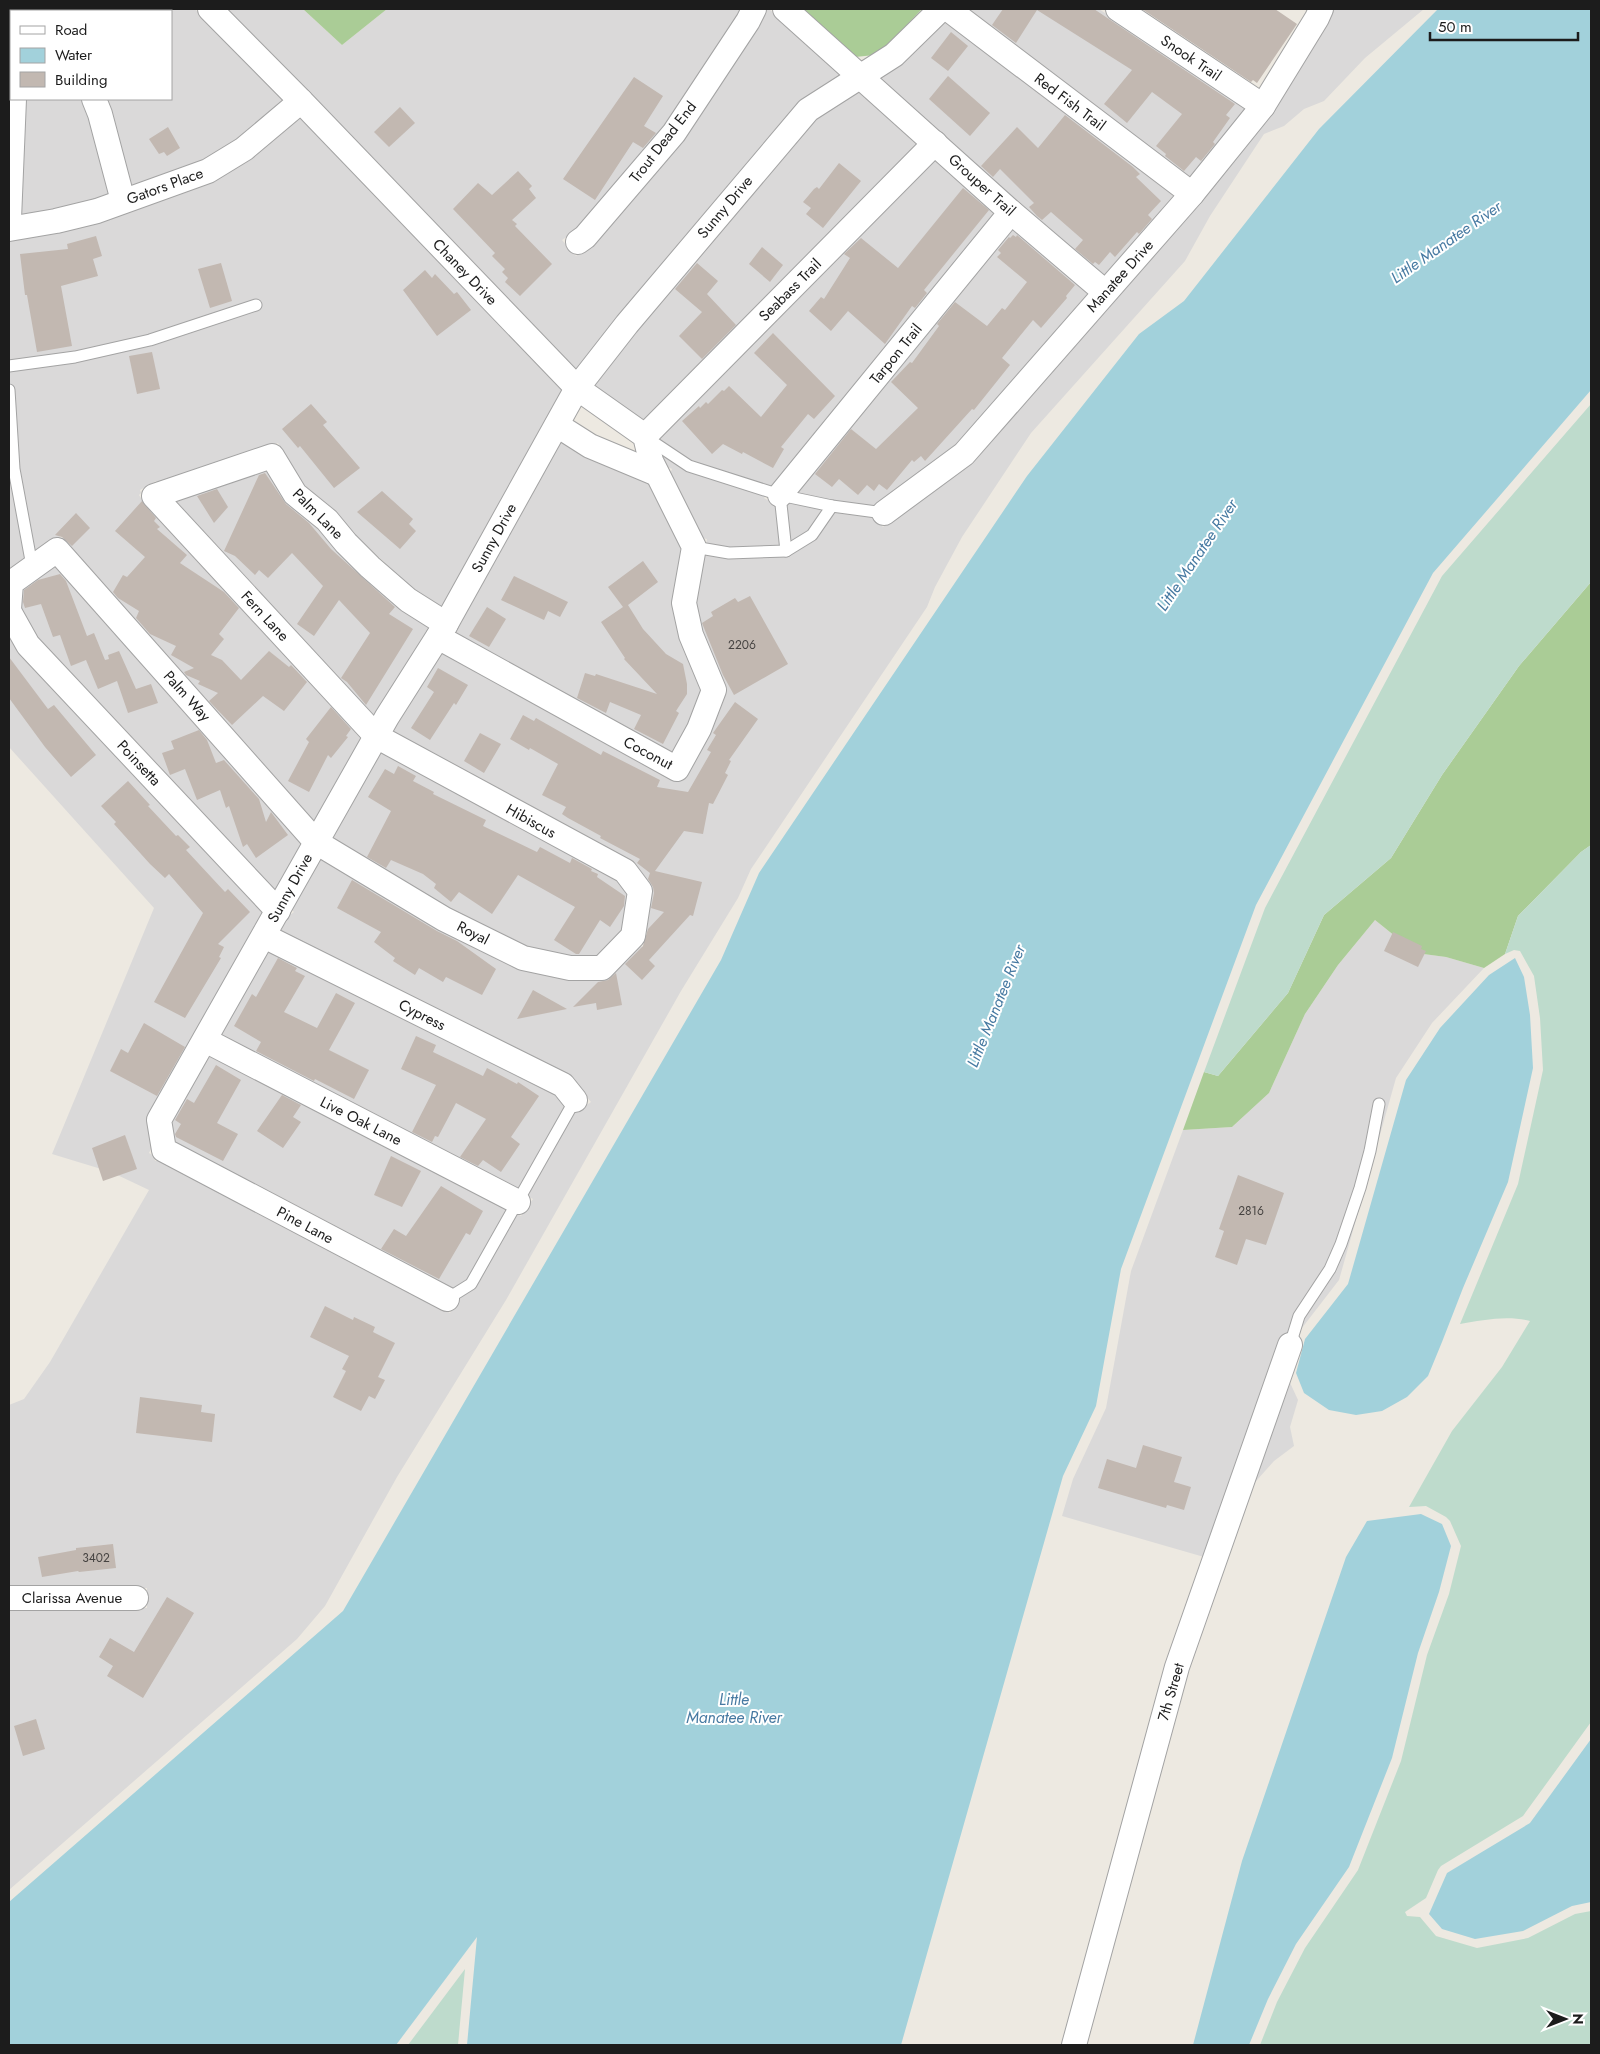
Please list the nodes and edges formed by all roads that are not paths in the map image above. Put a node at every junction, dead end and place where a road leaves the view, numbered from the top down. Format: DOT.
graph roads {
  1 [pos="210,9"];
  2 [pos="754,9"];
  3 [pos="785,9"];
  4 [pos="941,9"];
  5 [pos="948,9"];
  6 [pos="1118,9"];
  7 [pos="1312,12"];
  8 [pos="861,76"];
  9 [pos="14,100"];
  10 [pos="94,100"];
  11 [pos="301,101"];
  12 [pos="1263,106"];
  13 [pos="935,143"];
  14 [pos="1192,194"];
  15 [pos="123,201"];
  16 [pos="1011,212"];
  17 [pos="9,219"];
  18 [pos="9,229"];
  19 [pos="578,242"];
  20 [pos="1105,292"];
  21 [pos="256,305"];
  22 [pos="9,366"];
  23 [pos="577,388"];
  24 [pos="9,390"];
  25 [pos="557,425"];
  26 [pos="646,436"];
  27 [pos="657,474"];
  28 [pos="780,495"];
  29 [pos="154,496"];
  30 [pos="832,506"];
  31 [pos="884,513"];
  32 [pos="694,547"];
  33 [pos="58,550"];
  34 [pos="786,551"];
  35 [pos="32,566"];
  36 [pos="9,610"];
  37 [pos="442,630"];
  38 [pos="376,736"];
  39 [pos="316,842"];
  40 [pos="278,911"];
  41 [pos="264,936"];
  42 [pos="633,936"];
  43 [pos="205,1040"];
  44 [pos="575,1100"];
  45 [pos="1379,1104"];
  46 [pos="164,1150"];
  47 [pos="518,1202"];
  48 [pos="446,1300"];
  49 [pos="1290,1345"];
  50 [pos="9,1598"];
  51 [pos="136,1598"];
  52 [pos="1074,2045"];
  1 -- 11 [label="street, Chaney Drive"];
  2 -- 19 [label="street, Trout Dead End"];
  3 -- 8 [label="street"];
  4 -- 8 [label="street, Sunny Drive"];
  5 -- 14 [label="street, Red Fish Trail"];
  6 -- 12 [label="street, Snook Trail"];
  7 -- 12 [label="street, Manatee Drive"];
  8 -- 13 [label="street, Grouper Trail"];
  8 -- 23 [label="street, Sunny Drive"];
  9 -- 17 [label="street"];
  10 -- 15 [label="street"];
  11 -- 15 [label="street, Gators Place"];
  11 -- 23 [label="street, Chaney Drive"];
  12 -- 14 [label="street, Manatee Drive"];
  13 -- 16 [label="street, Grouper Trail"];
  13 -- 26 [label="street, Seabass Trail"];
  14 -- 20 [label="street, Manatee Drive"];
  15 -- 18 [label="street, Gators Place"];
  16 -- 20 [label="street, Grouper Trail"];
  16 -- 28 [label="street, Tarpon Trail"];
  20 -- 31 [label="street, Manatee Drive"];
  21 -- 22 [label="lane"];
  23 -- 25 [label="street, Sunny Drive"];
  23 -- 26 [label="street, Chaney Drive"];
  24 -- 35 [label="lane"];
  25 -- 27 [label="street"];
  25 -- 37 [label="street, Sunny Drive"];
  26 -- 27 [label="street"];
  26 -- 28 [label="lane"];
  27 -- 32 [label="street"];
  28 -- 30 [label="lane"];
  28 -- 34 [label="lane"];
  29 -- 37 [label="street, Palm Lane"];
  29 -- 38 [label="street, Fern Lane"];
  30 -- 31 [label="lane"];
  30 -- 34 [label="lane"];
  32 -- 34 [label="lane"];
  32 -- 37 [label="street, Coconut"];
  33 -- 35 [label="street, Poinsetta"];
  33 -- 39 [label="street, Palm Way"];
  35 -- 36 [label="street, Poinsetta"];
  36 -- 40 [label="street, Poinsetta"];
  37 -- 38 [label="street, Sunny Drive"];
  38 -- 39 [label="street, Sunny Drive"];
  38 -- 42 [label="street, Hibiscus"];
  39 -- 40 [label="street, Sunny Drive"];
  39 -- 42 [label="street, Royal"];
  40 -- 41 [label="street, Sunny Drive"];
  41 -- 43 [label="street, Sunny Drive"];
  41 -- 44 [label="street, Cypress"];
  43 -- 46 [label="street, Sunny Drive"];
  43 -- 47 [label="street, Live Oak Lane"];
  44 -- 47 [label="lane"];
  45 -- 49 [label="lane"];
  46 -- 48 [label="street, Pine Lane"];
  47 -- 48 [label="lane"];
  49 -- 52 [label="street, 7th Street"];
  50 -- 51 [label="street, Clarissa Avenue"];
}
